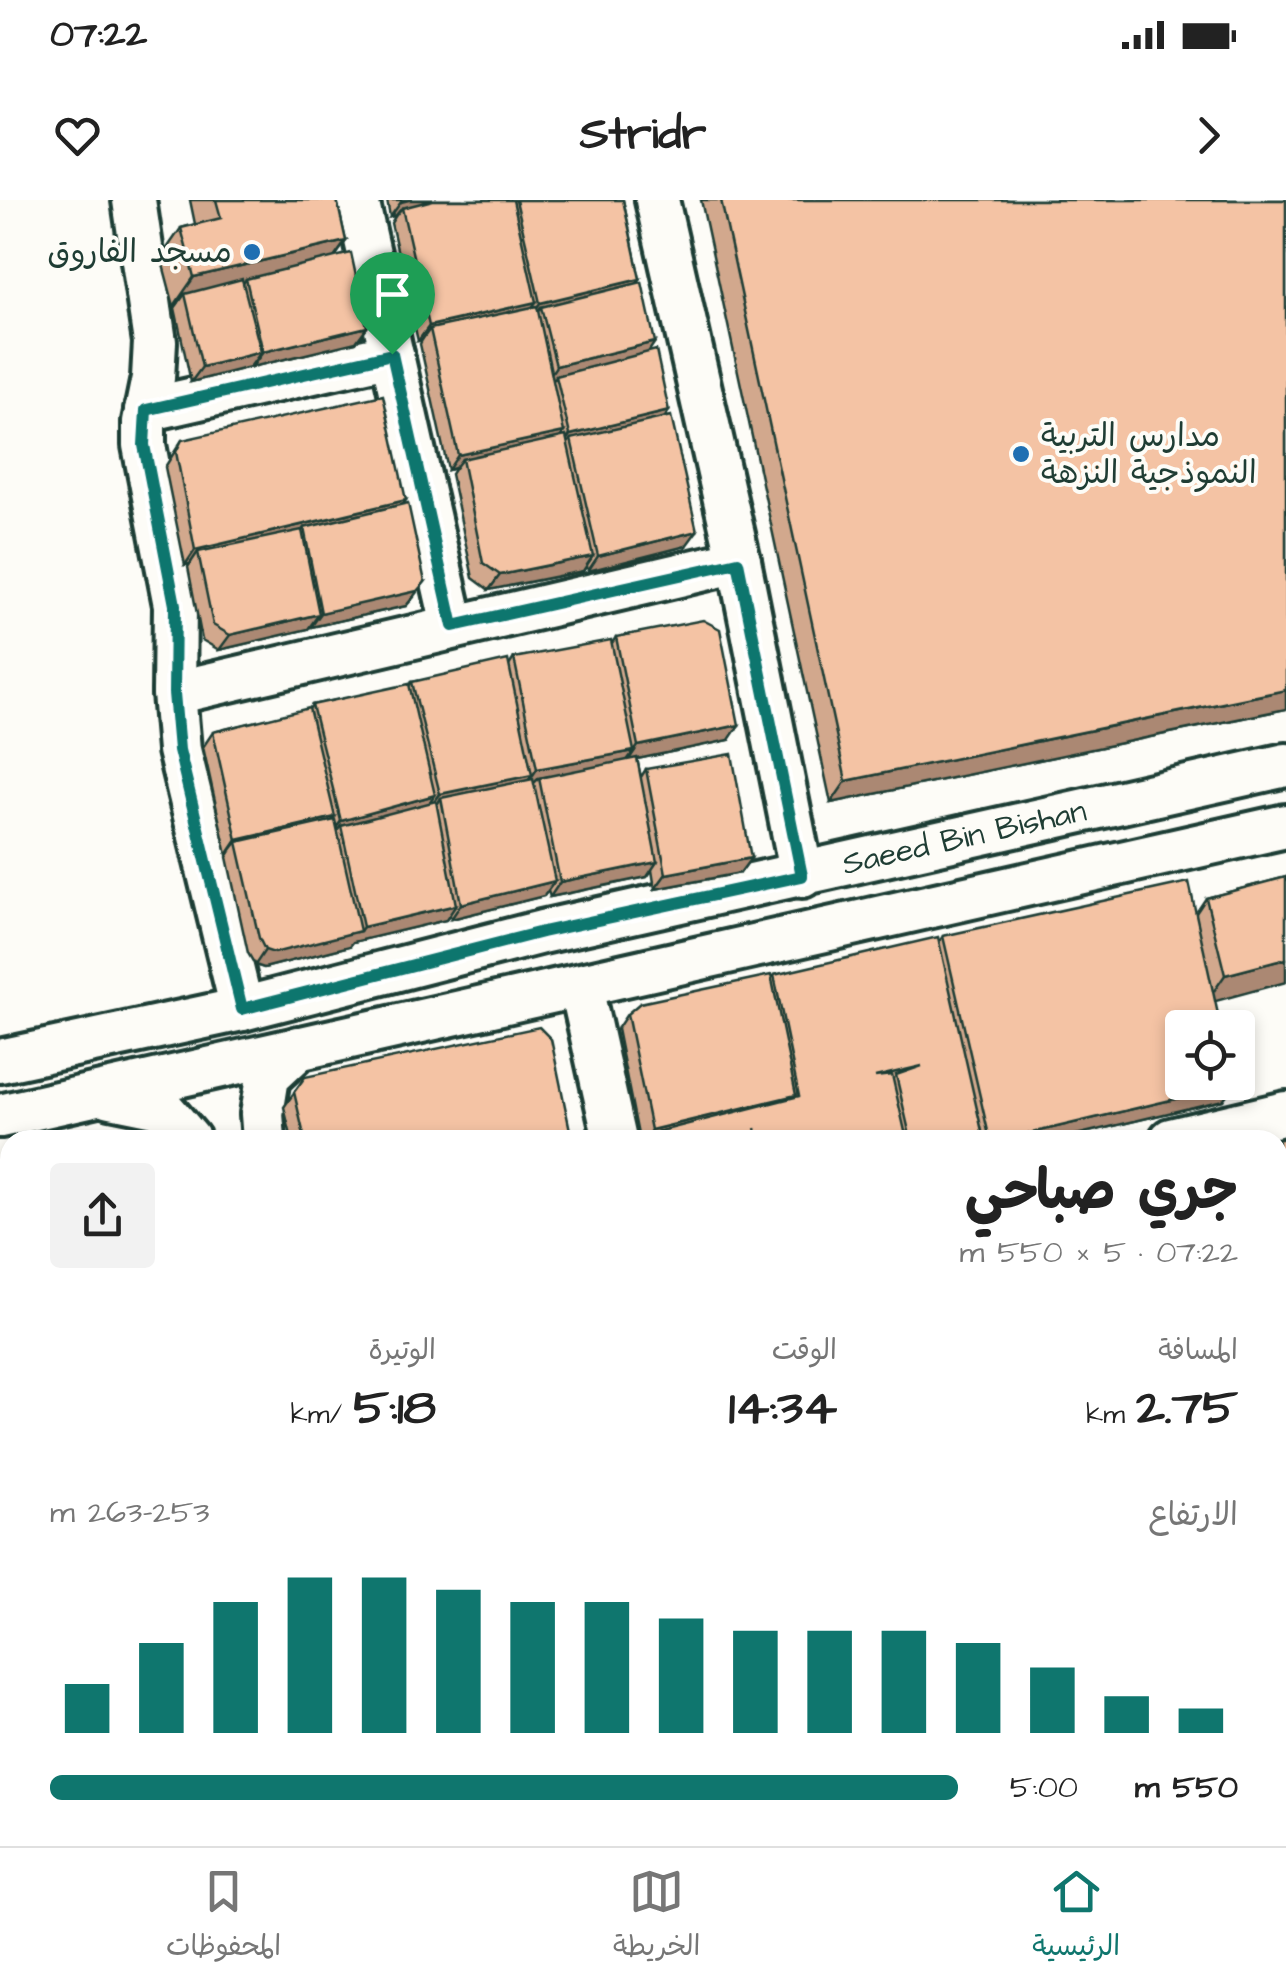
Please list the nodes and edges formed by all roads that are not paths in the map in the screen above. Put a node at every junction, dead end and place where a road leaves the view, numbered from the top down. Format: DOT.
graph roads {
  1 [pos="134,200"];
  2 [pos="357,200"];
  3 [pos="657,200"];
  4 [pos="392,354"];
  5 [pos="146,410"];
  6 [pos="738,562"];
  7 [pos="453,626"];
  8 [pos="174,693"];
  9 [pos="1286,765"];
  10 [pos="1286,826"];
  11 [pos="802,876"];
  12 [pos="580,987"];
  13 [pos="242,1009"];
  14 [pos="299,1048"];
  15 [pos="0,1061"];
  16 [pos="96,1092"];
  17 [pos="1286,1113"];
  18 [pos="0,1116"];
  19 [pos="180,1130"];
  20 [pos="263,1130"];
  21 [pos="613,1130"];
  22 [pos="1214,1130"];
  1 -- 5 [label="street"];
  2 -- 4 [label="street"];
  3 -- 6 [label="street"];
  4 -- 5 [label="street"];
  4 -- 7 [label="street"];
  5 -- 8 [label="street"];
  6 -- 7 [label="street"];
  6 -- 11 [label="street"];
  7 -- 8 [label="street"];
  8 -- 13 [label="street"];
  9 -- 11 [label="street, Saeed Bin Bishan"];
  10 -- 12 [label="street, Saeed Bin Bishan"];
  11 -- 13 [label="street, Saeed Bin Bishan"];
  12 -- 14 [label="street, Saeed Bin Bishan"];
  12 -- 21 [label="street"];
  13 -- 15 [label="street, Saeed Bin Bishan"];
  14 -- 16 [label="street, Saeed Bin Bishan"];
  14 -- 20 [label="street"];
  16 -- 18 [label="street, Saeed Bin Bishan"];
  16 -- 19 [label="street"];
  17 -- 22 [label="street"];
}
